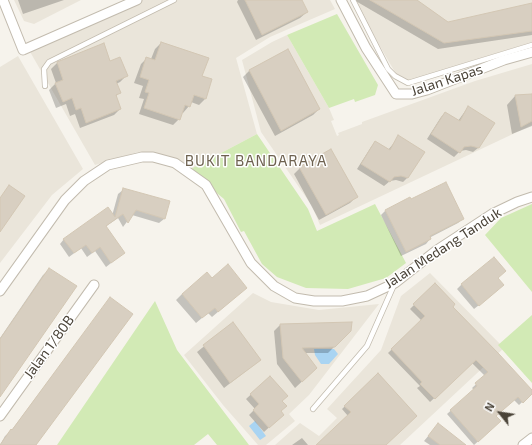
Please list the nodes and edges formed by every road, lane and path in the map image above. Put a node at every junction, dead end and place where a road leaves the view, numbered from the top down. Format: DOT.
graph roads {
  1 [pos="3,0"];
  2 [pos="137,0"];
  3 [pos="174,0"];
  4 [pos="340,0"];
  5 [pos="353,0"];
  6 [pos="532,45"];
  7 [pos="532,52"];
  8 [pos="45,86"];
  9 [pos="532,197"];
  10 [pos="395,283"];
  11 [pos="94,285"];
  12 [pos="0,291"];
  13 [pos="313,409"];
  14 [pos="2,410"];
  15 [pos="532,438"];
  16 [pos="523,445"];
  1 -- 2 [label="street"];
  3 -- 8 [label="lane"];
  4 -- 7 [label="street, Jalan Kapas"];
  5 -- 6 [label="lane"];
  9 -- 10 [label="street, Jalan Medang Tanduk"];
  10 -- 12 [label="street, Jalan Medang Tanduk"];
  10 -- 13 [label="lane"];
  11 -- 14 [label="street, Jalan 1/80B"];
  15 -- 16 [label="street"];
}
